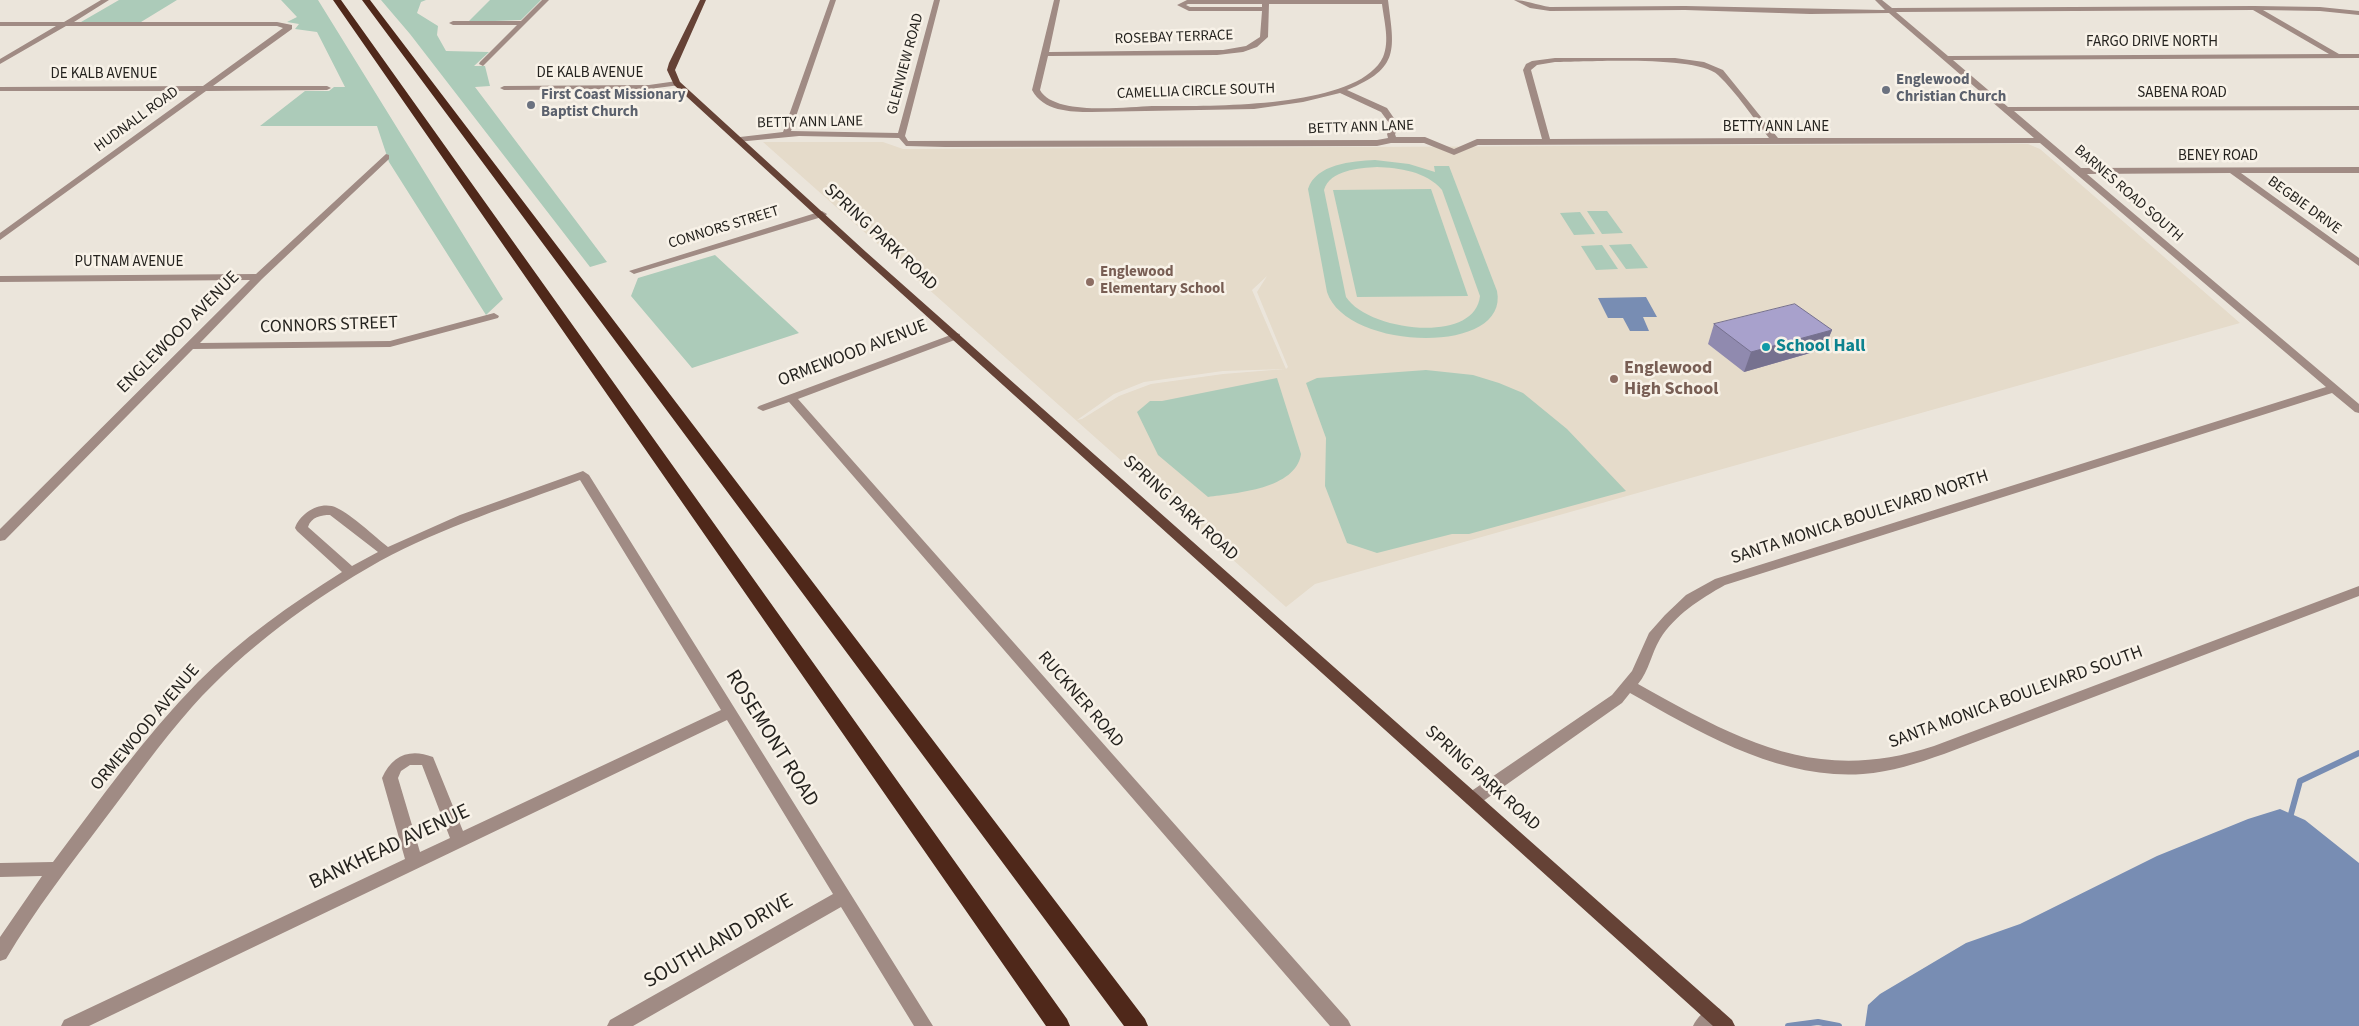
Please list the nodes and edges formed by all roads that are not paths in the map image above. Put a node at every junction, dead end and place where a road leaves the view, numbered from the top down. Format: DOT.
graph roads {
  1 [pos="106,0"];
  2 [pos="337,0"];
  3 [pos="366,0"];
  4 [pos="546,0"];
  5 [pos="703,0"];
  6 [pos="834,0"];
  7 [pos="938,0"];
  8 [pos="1057,0"];
  9 [pos="1517,0"];
  10 [pos="1878,0"];
  11 [pos="1999,0"];
  12 [pos="2119,0"];
  13 [pos="2238,0"];
  14 [pos="1385,1"];
  15 [pos="1265,6"];
  16 [pos="2010,8"];
  17 [pos="2131,8"];
  18 [pos="2253,8"];
  19 [pos="1890,11"];
  20 [pos="2359,13"];
  21 [pos="453,23"];
  22 [pos="522,23"];
  23 [pos="0,24"];
  24 [pos="64,24"];
  25 [pos="1044,54"];
  26 [pos="2338,56"];
  27 [pos="2359,56"];
  28 [pos="1946,58"];
  29 [pos="0,62"];
  30 [pos="483,64"];
  31 [pos="677,83"];
  32 [pos="205,88"];
  33 [pos="327,88"];
  34 [pos="504,88"];
  35 [pos="0,90"];
  36 [pos="1341,90"];
  37 [pos="2359,108"];
  38 [pos="2005,109"];
  39 [pos="786,134"];
  40 [pos="901,136"];
  41 [pos="740,140"];
  42 [pos="1393,140"];
  43 [pos="2042,140"];
  44 [pos="1547,142"];
  45 [pos="1776,142"];
  46 [pos="386,157"];
  47 [pos="2359,170"];
  48 [pos="2078,171"];
  49 [pos="2233,171"];
  50 [pos="822,214"];
  51 [pos="0,237"];
  52 [pos="2359,262"];
  53 [pos="634,271"];
  54 [pos="259,277"];
  55 [pos="0,279"];
  56 [pos="494,316"];
  57 [pos="956,336"];
  58 [pos="192,346"];
  59 [pos="2332,389"];
  60 [pos="791,398"];
  61 [pos="763,408"];
  62 [pos="2359,410"];
  63 [pos="583,475"];
  64 [pos="0,537"];
  65 [pos="388,553"];
  66 [pos="351,572"];
  67 [pos="2359,590"];
  68 [pos="1629,686"];
  69 [pos="730,712"];
  70 [pos="1473,800"];
  71 [pos="460,840"];
  72 [pos="414,861"];
  73 [pos="56,869"];
  74 [pos="0,870"];
  75 [pos="844,897"];
  76 [pos="0,953"];
  77 [pos="1714,1022"];
  78 [pos="70,1026"];
  79 [pos="616,1026"];
  80 [pos="924,1026"];
  81 [pos="1059,1026"];
  82 [pos="1137,1026"];
  83 [pos="1342,1026"];
  1 -- 24 [label="street"];
  2 -- 81 [label="highway"];
  3 -- 82 [label="highway"];
  4 -- 22 [label="street"];
  5 -- 31 [label="main road"];
  6 -- 39 [label="street"];
  7 -- 40 [label="street, GLENVIEW ROAD"];
  8 -- 25 [label="street"];
  9 -- 19 [label="street"];
  10 -- 19 [label="street, BARNES ROAD SOUTH"];
  11 -- 16 [label="street"];
  12 -- 17 [label="street"];
  13 -- 18 [label="street"];
  14 -- 15 [label="street"];
  14 -- 36 [label="street, CAMELLIA CIRCLE SOUTH"];
  15 -- 15 [label="street"];
  15 -- 25 [label="street, ROSEBAY TERRACE"];
  16 -- 17 [label="street"];
  16 -- 19 [label="street"];
  17 -- 18 [label="street"];
  18 -- 20 [label="street"];
  18 -- 26 [label="street"];
  19 -- 28 [label="street, BARNES ROAD SOUTH"];
  21 -- 22 [label="street"];
  22 -- 30 [label="street"];
  23 -- 24 [label="street"];
  24 -- 29 [label="street"];
  24 -- 32 [label="street, HUDNALL ROAD"];
  25 -- 36 [label="street, CAMELLIA CIRCLE SOUTH"];
  26 -- 27 [label="street, FARGO DRIVE NORTH"];
  26 -- 28 [label="street, FARGO DRIVE NORTH"];
  28 -- 38 [label="street, BARNES ROAD SOUTH"];
  31 -- 34 [label="street, DE KALB AVENUE"];
  31 -- 41 [label="main road, SPRING PARK ROAD"];
  32 -- 33 [label="street, DE KALB AVENUE"];
  32 -- 35 [label="street, DE KALB AVENUE"];
  32 -- 51 [label="street, HUDNALL ROAD"];
  36 -- 42 [label="street"];
  37 -- 38 [label="street, SABENA ROAD"];
  38 -- 43 [label="street, BARNES ROAD SOUTH"];
  39 -- 40 [label="street, BETTY ANN LANE"];
  39 -- 41 [label="street, BETTY ANN LANE"];
  40 -- 42 [label="street, BETTY ANN LANE"];
  41 -- 50 [label="main road, SPRING PARK ROAD"];
  42 -- 44 [label="street, BETTY ANN LANE"];
  43 -- 45 [label="street, BETTY ANN LANE"];
  43 -- 48 [label="street, BARNES ROAD SOUTH"];
  44 -- 45 [label="street, BETTY ANN LANE"];
  44 -- 45 [label="street"];
  46 -- 54 [label="street, ENGLEWOOD AVENUE"];
  47 -- 49 [label="street, BENEY ROAD"];
  48 -- 49 [label="street, BENEY ROAD"];
  48 -- 59 [label="street, BARNES ROAD SOUTH"];
  49 -- 52 [label="street, BEGBIE DRIVE"];
  50 -- 53 [label="street, CONNORS STREET"];
  50 -- 57 [label="main road, SPRING PARK ROAD"];
  54 -- 55 [label="street, PUTNAM AVENUE"];
  54 -- 58 [label="street, ENGLEWOOD AVENUE"];
  56 -- 58 [label="street, CONNORS STREET"];
  57 -- 60 [label="street, ORMEWOOD AVENUE"];
  57 -- 70 [label="main road, SPRING PARK ROAD"];
  58 -- 64 [label="street, ENGLEWOOD AVENUE"];
  59 -- 62 [label="street, BARNES ROAD SOUTH"];
  59 -- 68 [label="street, SANTA MONICA BOULEVARD NORTH"];
  60 -- 61 [label="street, ORMEWOOD AVENUE"];
  60 -- 83 [label="street, RUCKNER ROAD"];
  63 -- 65 [label="street, ORMEWOOD AVENUE"];
  63 -- 69 [label="street, ROSEMONT ROAD"];
  65 -- 66 [label="street, ORMEWOOD AVENUE"];
  65 -- 66 [label="street"];
  66 -- 73 [label="street, ORMEWOOD AVENUE"];
  67 -- 68 [label="street, SANTA MONICA BOULEVARD SOUTH"];
  68 -- 70 [label="street, SANTA MONICA BOULEVARD NORTH"];
  69 -- 71 [label="street, BANKHEAD AVENUE"];
  69 -- 75 [label="street, ROSEMONT ROAD"];
  70 -- 77 [label="main road, SPRING PARK ROAD"];
  71 -- 72 [label="street, BANKHEAD AVENUE"];
  71 -- 72 [label="street"];
  72 -- 78 [label="street, BANKHEAD AVENUE"];
  73 -- 74 [label="street"];
  73 -- 76 [label="street, ORMEWOOD AVENUE"];
  75 -- 79 [label="street, SOUTHLAND DRIVE"];
  75 -- 80 [label="street, ROSEMONT ROAD"];
}
